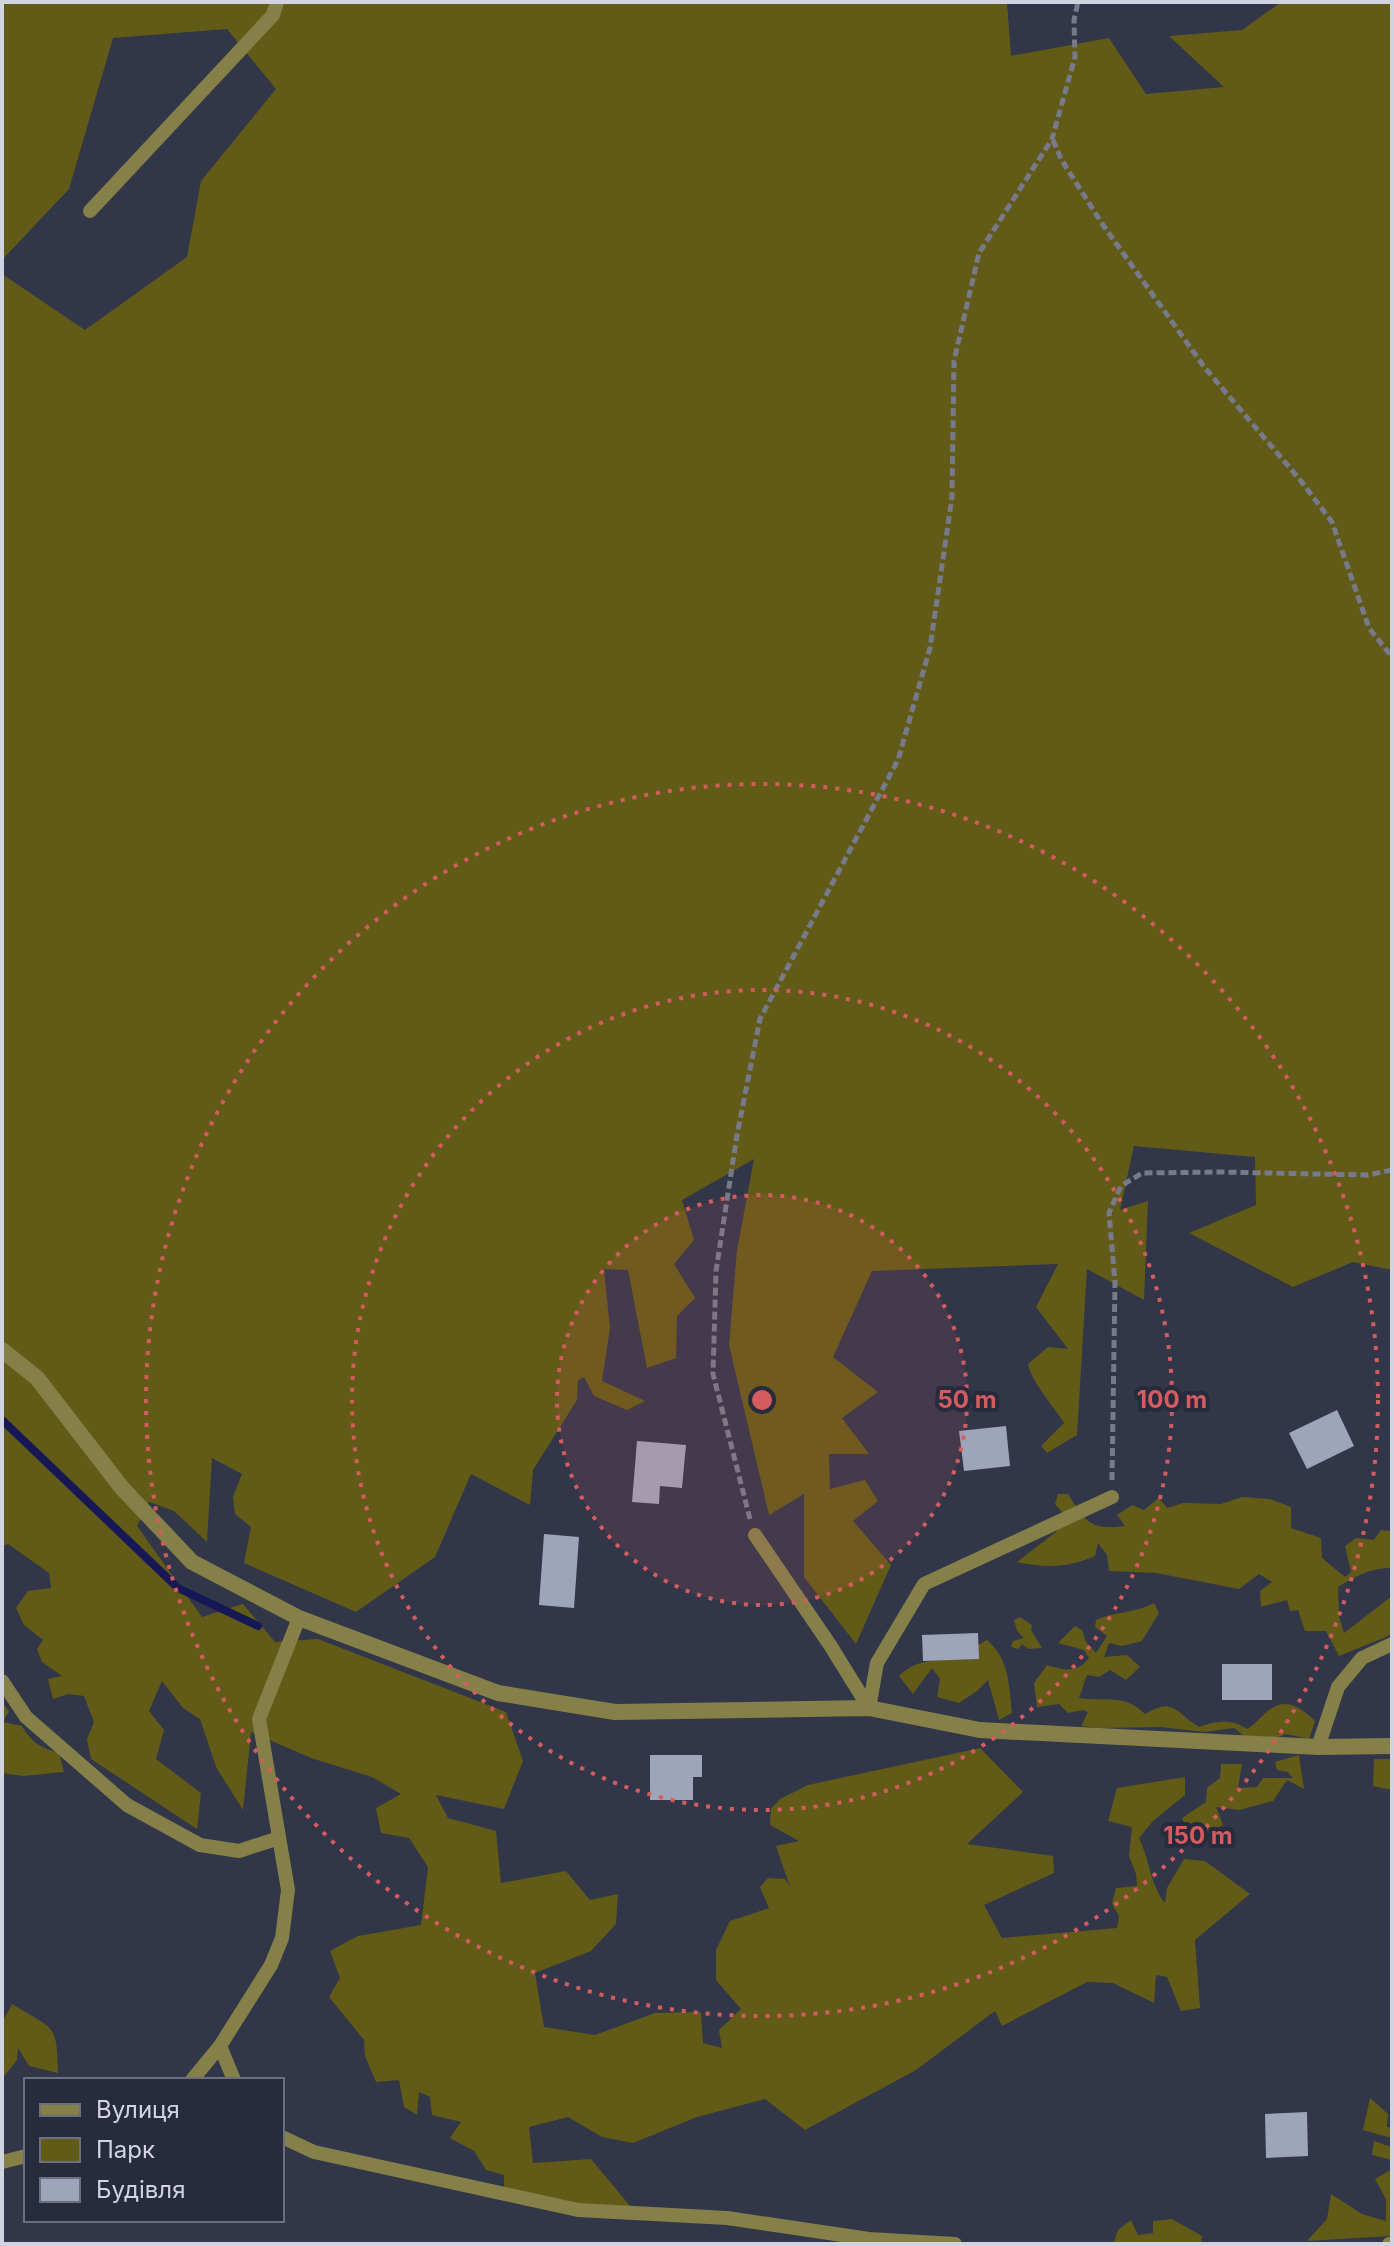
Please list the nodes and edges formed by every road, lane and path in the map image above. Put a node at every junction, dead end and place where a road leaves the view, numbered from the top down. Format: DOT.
graph roads {
  1 [pos="277,2"];
  2 [pos="1078,2"];
  3 [pos="1052,139"];
  4 [pos="90,211"];
  5 [pos="1392,657"];
  6 [pos="1392,1170"];
  7 [pos="2,1350"];
  8 [pos="1112,1497"];
  9 [pos="755,1535"];
  10 [pos="299,1618"];
  11 [pos="1392,1644"];
  12 [pos="2,1681"];
  13 [pos="869,1708"];
  14 [pos="1392,1746"];
  15 [pos="1318,1747"];
  16 [pos="279,1838"];
  17 [pos="220,2046"];
  18 [pos="194,2078"];
  19 [pos="233,2078"];
  20 [pos="284,2138"];
  21 [pos="24,2156"];
  22 [pos="2,2162"];
  23 [pos="955,2244"];
  1 -- 4 [label="lane"];
  2 -- 3 [label="path"];
  3 -- 5 [label="path"];
  3 -- 9 [label="path"];
  6 -- 8 [label="path"];
  7 -- 10 [label="street"];
  8 -- 13 [label="lane"];
  9 -- 13 [label="lane"];
  10 -- 13 [label="street"];
  10 -- 16 [label="lane"];
  11 -- 15 [label="lane"];
  12 -- 16 [label="lane"];
  13 -- 15 [label="street"];
  14 -- 15 [label="street"];
  16 -- 17 [label="lane"];
  17 -- 18 [label="lane"];
  17 -- 19 [label="lane"];
  20 -- 23 [label="lane"];
  21 -- 22 [label="lane"];
}
